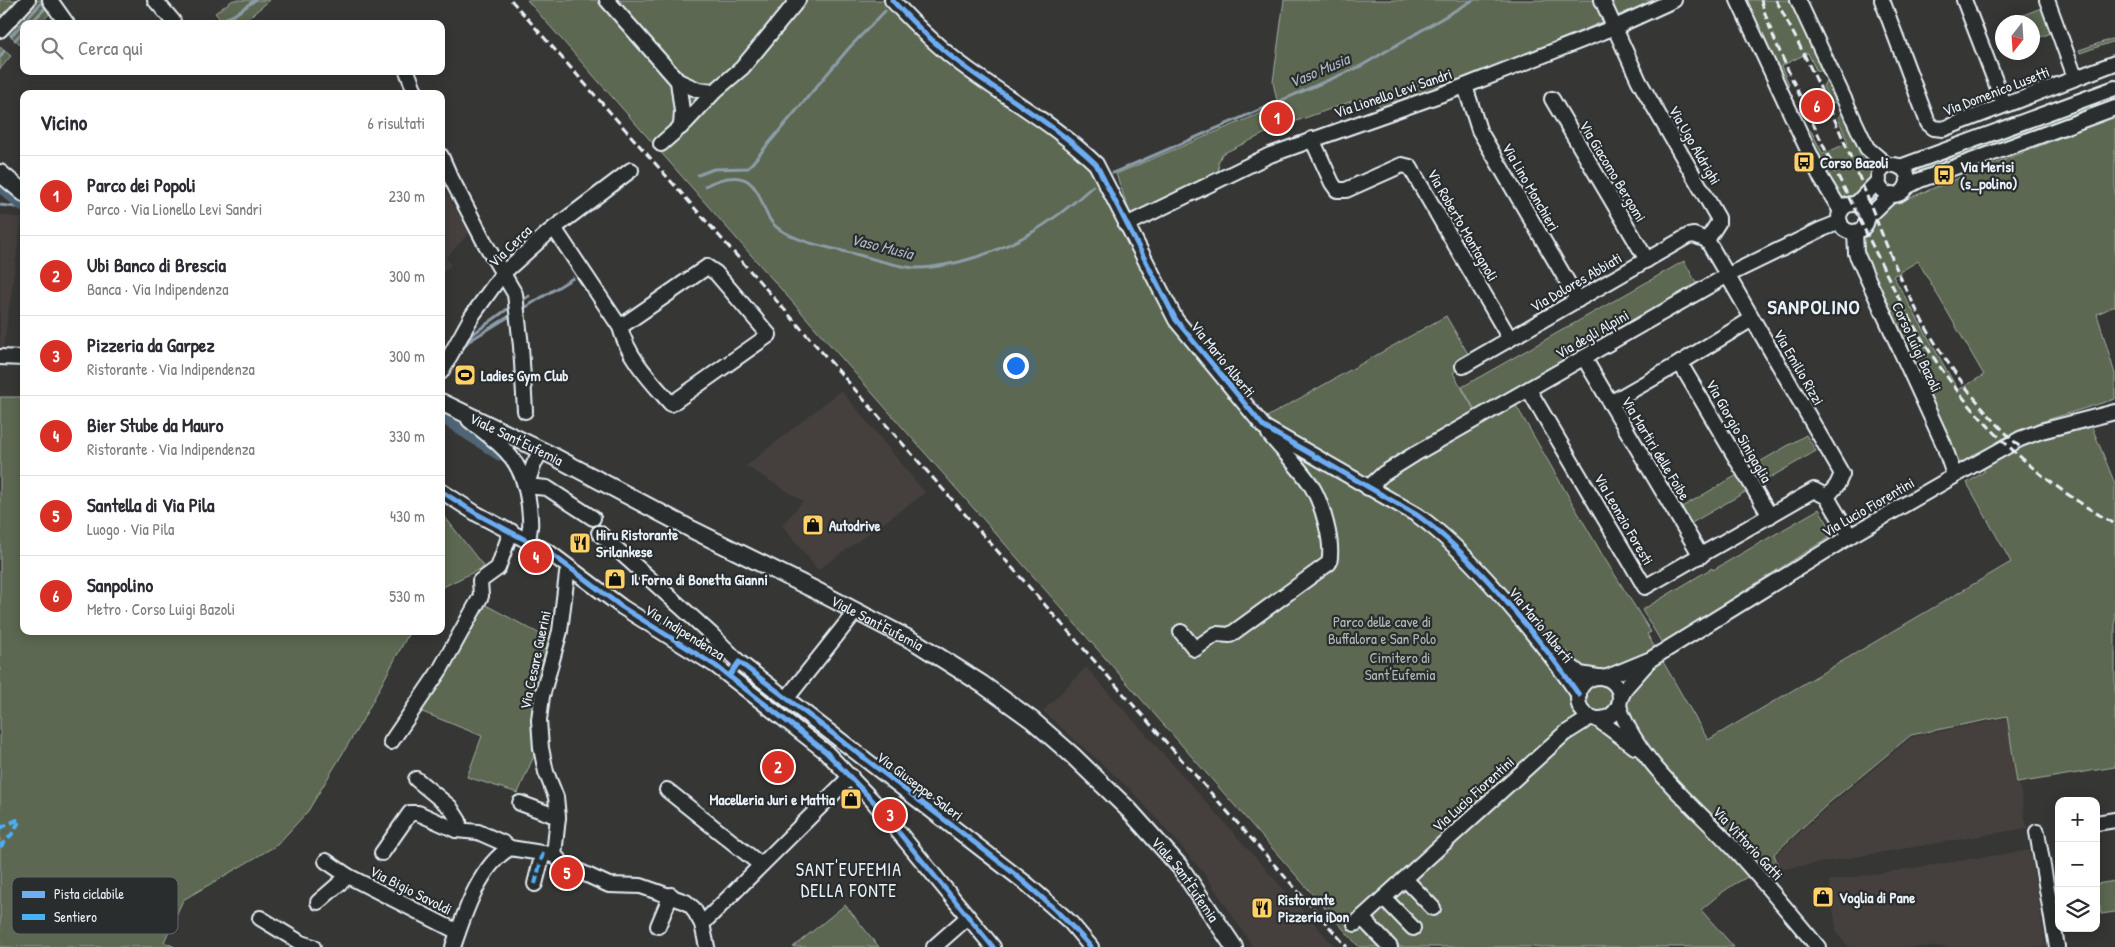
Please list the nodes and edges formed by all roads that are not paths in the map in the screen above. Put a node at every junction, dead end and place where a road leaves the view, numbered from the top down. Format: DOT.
graph roads {
  1 [pos="28,0"];
  2 [pos="50,0"];
  3 [pos="155,0"];
  4 [pos="607,0"];
  5 [pos="798,0"];
  6 [pos="892,0"];
  7 [pos="1602,0"];
  8 [pos="1674,0"];
  9 [pos="1738,0"];
  10 [pos="1798,0"];
  11 [pos="1882,0"];
  12 [pos="1964,0"];
  13 [pos="2047,0"];
  14 [pos="64,20"];
  15 [pos="172,20"];
  16 [pos="1615,27"];
  17 [pos="0,30"];
  18 [pos="2115,63"];
  19 [pos="409,75"];
  20 [pos="2075,78"];
  21 [pos="678,80"];
  22 [pos="1465,86"];
  23 [pos="2115,88"];
  24 [pos="414,90"];
  25 [pos="715,91"];
  26 [pos="1552,99"];
  27 [pos="2004,104"];
  28 [pos="2115,108"];
  29 [pos="682,126"];
  30 [pos="1312,139"];
  31 [pos="661,144"];
  32 [pos="445,165"];
  33 [pos="1894,166"];
  34 [pos="631,170"];
  35 [pos="0,173"];
  36 [pos="1878,180"];
  37 [pos="1906,187"];
  38 [pos="20,190"];
  39 [pos="1892,194"];
  40 [pos="1856,204"];
  41 [pos="1840,216"];
  42 [pos="1868,217"];
  43 [pos="1126,225"];
  44 [pos="554,228"];
  45 [pos="1855,232"];
  46 [pos="1707,240"];
  47 [pos="1647,260"];
  48 [pos="502,274"];
  49 [pos="1728,276"];
  50 [pos="1578,300"];
  51 [pos="1752,319"];
  52 [pos="620,327"];
  53 [pos="1510,339"];
  54 [pos="0,357"];
  55 [pos="20,358"];
  56 [pos="1584,358"];
  57 [pos="1680,363"];
  58 [pos="445,365"];
  59 [pos="1463,366"];
  60 [pos="1529,390"];
  61 [pos="1610,403"];
  62 [pos="445,404"];
  63 [pos="458,411"];
  64 [pos="525,411"];
  65 [pos="2115,412"];
  66 [pos="1264,427"];
  67 [pos="541,450"];
  68 [pos="1954,475"];
  69 [pos="526,486"];
  70 [pos="1368,488"];
  71 [pos="445,494"];
  72 [pos="1827,497"];
  73 [pos="1770,516"];
  74 [pos="593,518"];
  75 [pos="511,531"];
  76 [pos="598,533"];
  77 [pos="1850,536"];
  78 [pos="527,540"];
  79 [pos="1701,556"];
  80 [pos="570,568"];
  81 [pos="856,611"];
  82 [pos="1181,632"];
  83 [pos="1541,642"];
  84 [pos="1651,659"];
  85 [pos="739,662"];
  86 [pos="730,676"];
  87 [pos="1602,678"];
  88 [pos="787,698"];
  89 [pos="1579,698"];
  90 [pos="1619,703"];
  91 [pos="1594,718"];
  92 [pos="1564,734"];
  93 [pos="836,738"];
  94 [pos="391,742"];
  95 [pos="826,752"];
  96 [pos="1652,763"];
  97 [pos="851,776"];
  98 [pos="416,779"];
  99 [pos="667,790"];
  100 [pos="520,802"];
  101 [pos="558,817"];
  102 [pos="2115,820"];
  103 [pos="2100,822"];
  104 [pos="456,830"];
  105 [pos="2037,832"];
  106 [pos="510,848"];
  107 [pos="382,853"];
  108 [pos="549,854"];
  109 [pos="326,861"];
  110 [pos="761,865"];
  111 [pos="348,876"];
  112 [pos="1405,879"];
  113 [pos="535,884"];
  114 [pos="671,895"];
  115 [pos="1384,898"];
  116 [pos="318,902"];
  117 [pos="1433,908"];
  118 [pos="968,917"];
  119 [pos="260,918"];
  120 [pos="702,924"];
  121 [pos="658,926"];
  122 [pos="1413,928"];
  123 [pos="458,932"];
  124 [pos="313,947"];
  125 [pos="453,947"];
  126 [pos="707,947"];
  127 [pos="934,947"];
  128 [pos="993,947"];
  129 [pos="1091,947"];
  130 [pos="1234,947"];
  131 [pos="1390,947"];
  132 [pos="1818,947"];
  133 [pos="2057,947"];
  1 -- 17 [label="street"];
  2 -- 14 [label="street"];
  3 -- 15 [label="street"];
  4 -- 21 [label="street"];
  5 -- 25 [label="street"];
  6 -- 43 [label="street, Via Mario Alberti"];
  7 -- 16 [label="street"];
  8 -- 16 [label="street, Via Lionello Levi Sandri"];
  9 -- 41 [label="street"];
  10 -- 33 [label="street"];
  11 -- 27 [label="street, Via Domenico Lusetti"];
  12 -- 27 [label="street"];
  13 -- 20 [label="street"];
  16 -- 22 [label="street, Via Lionello Levi Sandri"];
  16 -- 46 [label="street, Via Ugo Aldrighi"];
  18 -- 20 [label="street, Via Domenico Lusetti"];
  19 -- 24 [label="street"];
  20 -- 27 [label="street, Via Domenico Lusetti"];
  21 -- 25 [label="street"];
  21 -- 29 [label="street"];
  22 -- 30 [label="street, Via Lionello Levi Sandri"];
  22 -- 50 [label="street, Via Lino Monchieri"];
  23 -- 33 [label="street"];
  25 -- 29 [label="street"];
  26 -- 47 [label="street, Via Giacomo Bergomi"];
  28 -- 37 [label="street"];
  29 -- 31 [label="street"];
  30 -- 43 [label="street, Via Lionello Levi Sandri"];
  30 -- 53 [label="street, Via Roberto Montagnoli"];
  32 -- 48 [label="street"];
  33 -- 36 [label="street"];
  33 -- 37 [label="street"];
  34 -- 44 [label="street, Via Cerca"];
  35 -- 38 [label="main road"];
  36 -- 39 [label="street"];
  36 -- 40 [label="street"];
  37 -- 39 [label="street"];
  39 -- 42 [label="street"];
  40 -- 41 [label="street"];
  40 -- 42 [label="street"];
  41 -- 45 [label="street"];
  41 -- 49 [label="street, Via degli Alpini"];
  42 -- 45 [label="street"];
  43 -- 66 [label="street, Via Mario Alberti"];
  44 -- 48 [label="street, Via Cerca"];
  44 -- 52 [label="street"];
  45 -- 68 [label="street, Corso Luigi Bazoli"];
  46 -- 47 [label="street, Via Dolores Abbiati"];
  46 -- 49 [label="street"];
  47 -- 50 [label="street, Via Dolores Abbiati"];
  48 -- 58 [label="street, Via Cerca"];
  48 -- 64 [label="street"];
  49 -- 51 [label="street, Via Emilio Rizzi"];
  49 -- 56 [label="street, Via degli Alpini"];
  50 -- 53 [label="street, Via Dolores Abbiati"];
  51 -- 57 [label="street"];
  51 -- 72 [label="street, Via Emilio Rizzi"];
  52 -- 52 [label="street"];
  53 -- 59 [label="street, Via Dolores Abbiati"];
  54 -- 55 [label="street"];
  56 -- 60 [label="street, Via degli Alpini"];
  56 -- 61 [label="street, Via Martiri delle Foibe"];
  57 -- 61 [label="street"];
  57 -- 73 [label="street, Via Giorgio Sinigaglia"];
  60 -- 70 [label="street, Via degli Alpini"];
  60 -- 79 [label="street, Via Leonzio Foresti"];
  61 -- 79 [label="street, Via Martiri delle Foibe"];
  62 -- 63 [label="main road, Viale Sant'Eufemia"];
  63 -- 67 [label="main road, Viale Sant'Eufemia"];
  63 -- 69 [label="street"];
  65 -- 68 [label="street, Via Lucio Fiorentini"];
  66 -- 70 [label="street, Via Mario Alberti"];
  66 -- 82 [label="street, Via Mario Alberti"];
  67 -- 69 [label="street"];
  67 -- 81 [label="main road, Viale Sant'Eufemia"];
  68 -- 77 [label="street, Via Lucio Fiorentini"];
  69 -- 74 [label="street"];
  69 -- 78 [label="street"];
  70 -- 83 [label="street, Via Mario Alberti"];
  71 -- 75 [label="street, Via Indipendenza"];
  72 -- 73 [label="street, Via Leonzio Foresti"];
  72 -- 77 [label="street"];
  73 -- 79 [label="street, Via Leonzio Foresti"];
  75 -- 78 [label="street, Via Indipendenza"];
  75 -- 94 [label="street"];
  76 -- 85 [label="street, Via Giuseppe Saleri"];
  77 -- 84 [label="street, Via Lucio Fiorentini"];
  78 -- 80 [label="street, Via Indipendenza"];
  80 -- 86 [label="street, Via Indipendenza"];
  80 -- 101 [label="street, Via Cesare Guerini"];
  81 -- 88 [label="street"];
  81 -- 130 [label="main road, Viale Sant'Eufemia"];
  83 -- 87 [label="street, Via Mario Alberti"];
  83 -- 89 [label="street, Via Mario Alberti"];
  84 -- 87 [label="street, Via Lucio Fiorentini"];
  84 -- 90 [label="street, Via Lucio Fiorentini"];
  85 -- 86 [label="street"];
  85 -- 88 [label="street, Via Giuseppe Saleri"];
  86 -- 95 [label="street, Via Indipendenza"];
  87 -- 89 [label="street"];
  87 -- 90 [label="street"];
  88 -- 93 [label="street, Via Giuseppe Saleri"];
  89 -- 91 [label="street"];
  89 -- 92 [label="street, Via Lucio Fiorentini"];
  90 -- 91 [label="street"];
  90 -- 96 [label="street, Via Vittorio Gatti"];
  91 -- 92 [label="street, Via Lucio Fiorentini"];
  91 -- 96 [label="street, Via Vittorio Gatti"];
  92 -- 112 [label="street, Via Lucio Fiorentini"];
  93 -- 95 [label="street"];
  93 -- 129 [label="street, Via Giuseppe Saleri"];
  95 -- 97 [label="street, Via Indipendenza"];
  96 -- 132 [label="street, Via Vittorio Gatti"];
  97 -- 110 [label="street"];
  97 -- 118 [label="street, Via Indipendenza"];
  98 -- 104 [label="street"];
  99 -- 110 [label="street"];
  100 -- 101 [label="street"];
  101 -- 108 [label="street, Via Cesare Guerini"];
  102 -- 103 [label="street"];
  104 -- 106 [label="street"];
  104 -- 107 [label="street"];
  105 -- 133 [label="street"];
  106 -- 108 [label="street"];
  106 -- 123 [label="street"];
  108 -- 113 [label="street, Via Cesare Guerini"];
  108 -- 114 [label="street"];
  109 -- 111 [label="street, Via Bigio Savoldi"];
  110 -- 120 [label="street"];
  111 -- 116 [label="street, Via Bigio Savoldi"];
  111 -- 123 [label="street, Via Bigio Savoldi"];
  112 -- 115 [label="street, Via Lucio Fiorentini"];
  112 -- 117 [label="street"];
  114 -- 120 [label="street"];
  114 -- 121 [label="street"];
  115 -- 122 [label="street"];
  115 -- 131 [label="street, Via Lucio Fiorentini"];
  118 -- 127 [label="street"];
  118 -- 128 [label="street, Via Indipendenza"];
  119 -- 124 [label="street"];
  120 -- 126 [label="street"];
  123 -- 125 [label="street"];
}
